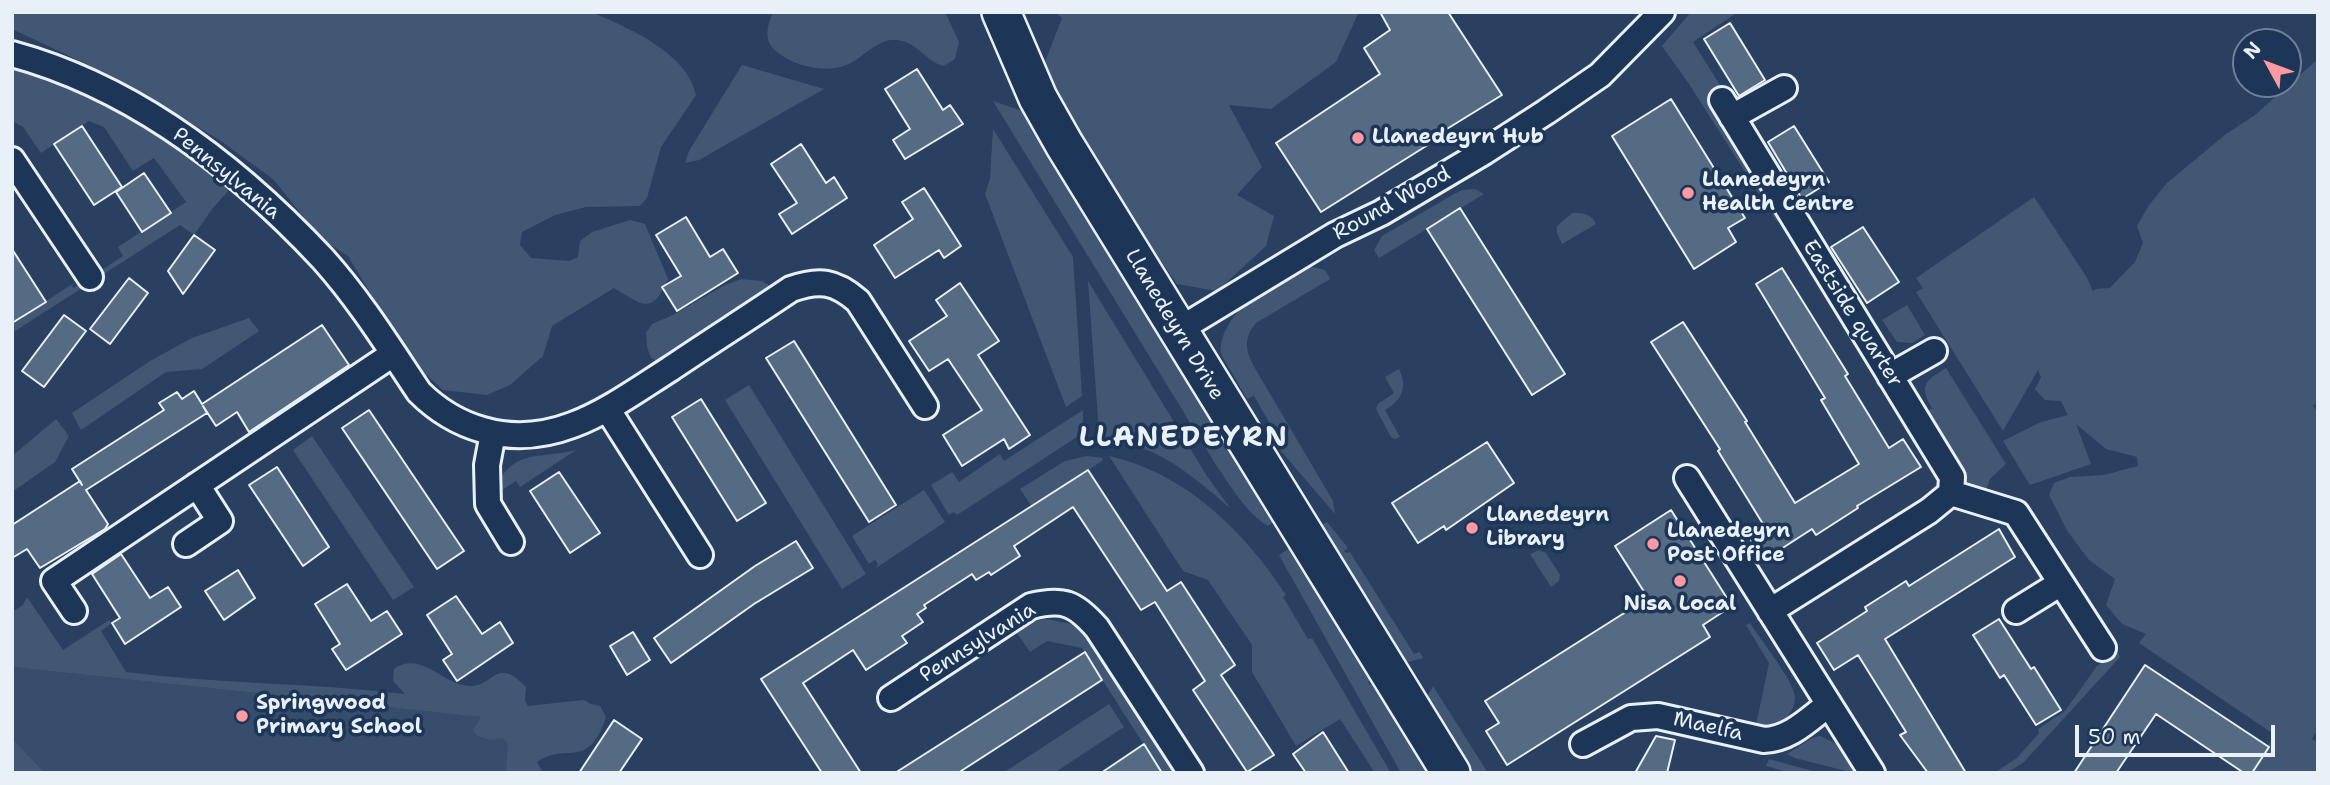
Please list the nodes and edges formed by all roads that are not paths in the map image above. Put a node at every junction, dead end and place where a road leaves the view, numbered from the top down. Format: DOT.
graph roads {
  1 [pos="1001,12"];
  2 [pos="1662,12"];
  3 [pos="12,54"];
  4 [pos="1784,88"];
  5 [pos="12,160"];
  6 [pos="90,278"];
  7 [pos="1177,331"];
  8 [pos="1934,351"];
  9 [pos="393,354"];
  10 [pos="1890,376"];
  11 [pos="926,406"];
  12 [pos="608,410"];
  13 [pos="493,433"];
  14 [pos="1687,478"];
  15 [pos="197,485"];
  16 [pos="1951,493"];
  17 [pos="511,542"];
  18 [pos="186,544"];
  19 [pos="700,555"];
  20 [pos="2061,583"];
  21 [pos="74,611"];
  22 [pos="1770,611"];
  23 [pos="2016,611"];
  24 [pos="2103,648"];
  25 [pos="891,698"];
  26 [pos="1829,704"];
  27 [pos="1583,744"];
  28 [pos="1191,773"];
  29 [pos="1451,773"];
  30 [pos="1871,773"];
  1 -- 7 [label="street, Llanedeyrn Drive"];
  2 -- 7 [label="street, Round Wood"];
  3 -- 9 [label="street, Pennsylvania"];
  4 -- 10 [label="street, Eastside quarter"];
  5 -- 6 [label="street"];
  7 -- 29 [label="street, Llanedeyrn Drive"];
  8 -- 10 [label="street"];
  9 -- 13 [label="street, Pennsylvania"];
  9 -- 15 [label="street"];
  10 -- 16 [label="street, Eastside quarter"];
  11 -- 12 [label="street, Pennsylvania"];
  12 -- 13 [label="street, Pennsylvania"];
  12 -- 19 [label="street"];
  13 -- 17 [label="street"];
  14 -- 22 [label="street"];
  15 -- 18 [label="street"];
  15 -- 21 [label="street"];
  16 -- 20 [label="street"];
  16 -- 22 [label="street"];
  20 -- 23 [label="street"];
  20 -- 24 [label="street"];
  22 -- 26 [label="street"];
  25 -- 28 [label="street, Pennsylvania"];
  26 -- 27 [label="street, Maelfa"];
  26 -- 30 [label="street"];
}
